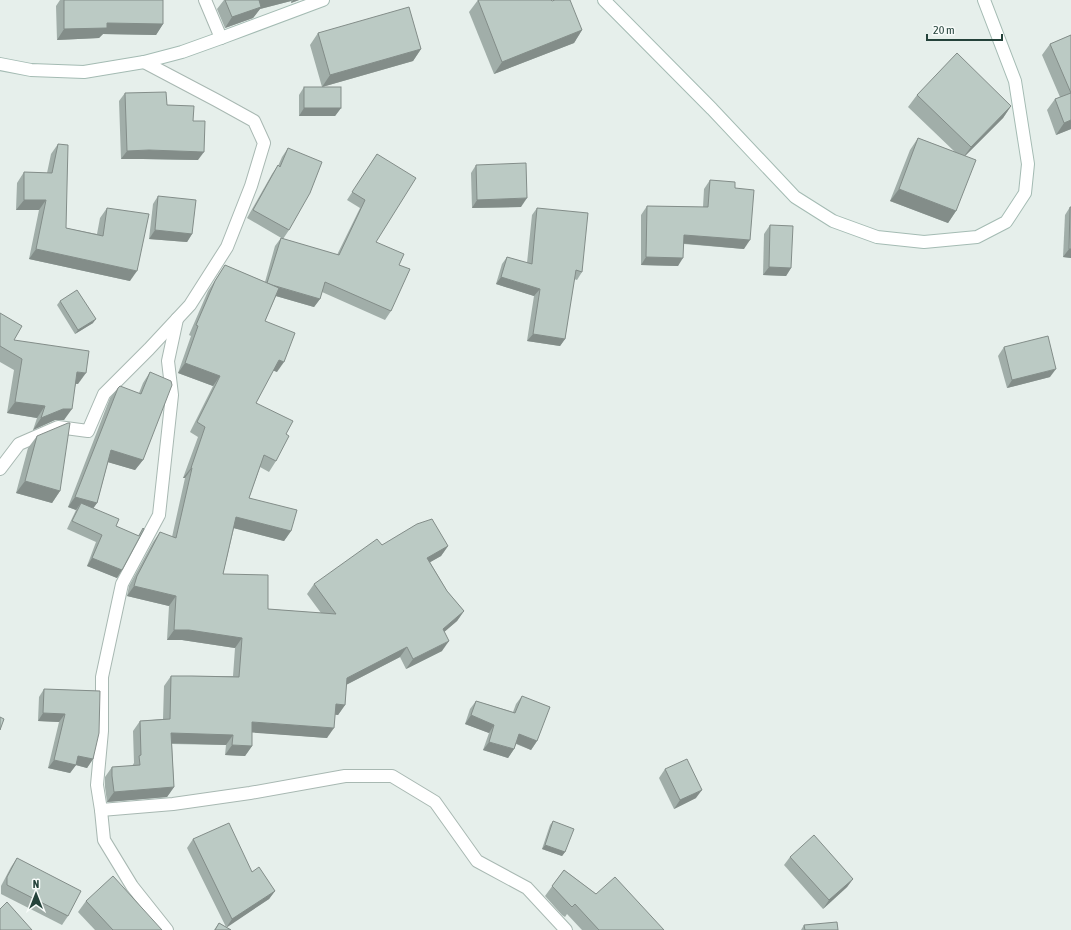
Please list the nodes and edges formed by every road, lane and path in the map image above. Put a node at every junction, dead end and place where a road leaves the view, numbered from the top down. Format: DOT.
graph roads {
  1 [pos="205,0"];
  2 [pos="324,0"];
  3 [pos="604,0"];
  4 [pos="984,0"];
  5 [pos="221,38"];
  6 [pos="144,62"];
  7 [pos="0,64"];
  8 [pos="177,319"];
  9 [pos="0,469"];
  10 [pos="101,810"];
  11 [pos="167,930"];
  12 [pos="566,930"];
  1 -- 5 [label="street"];
  2 -- 5 [label="street"];
  3 -- 4 [label="street"];
  5 -- 6 [label="street"];
  6 -- 7 [label="street"];
  6 -- 8 [label="street"];
  8 -- 9 [label="street"];
  8 -- 10 [label="street"];
  10 -- 11 [label="street"];
  10 -- 12 [label="street"];
}
